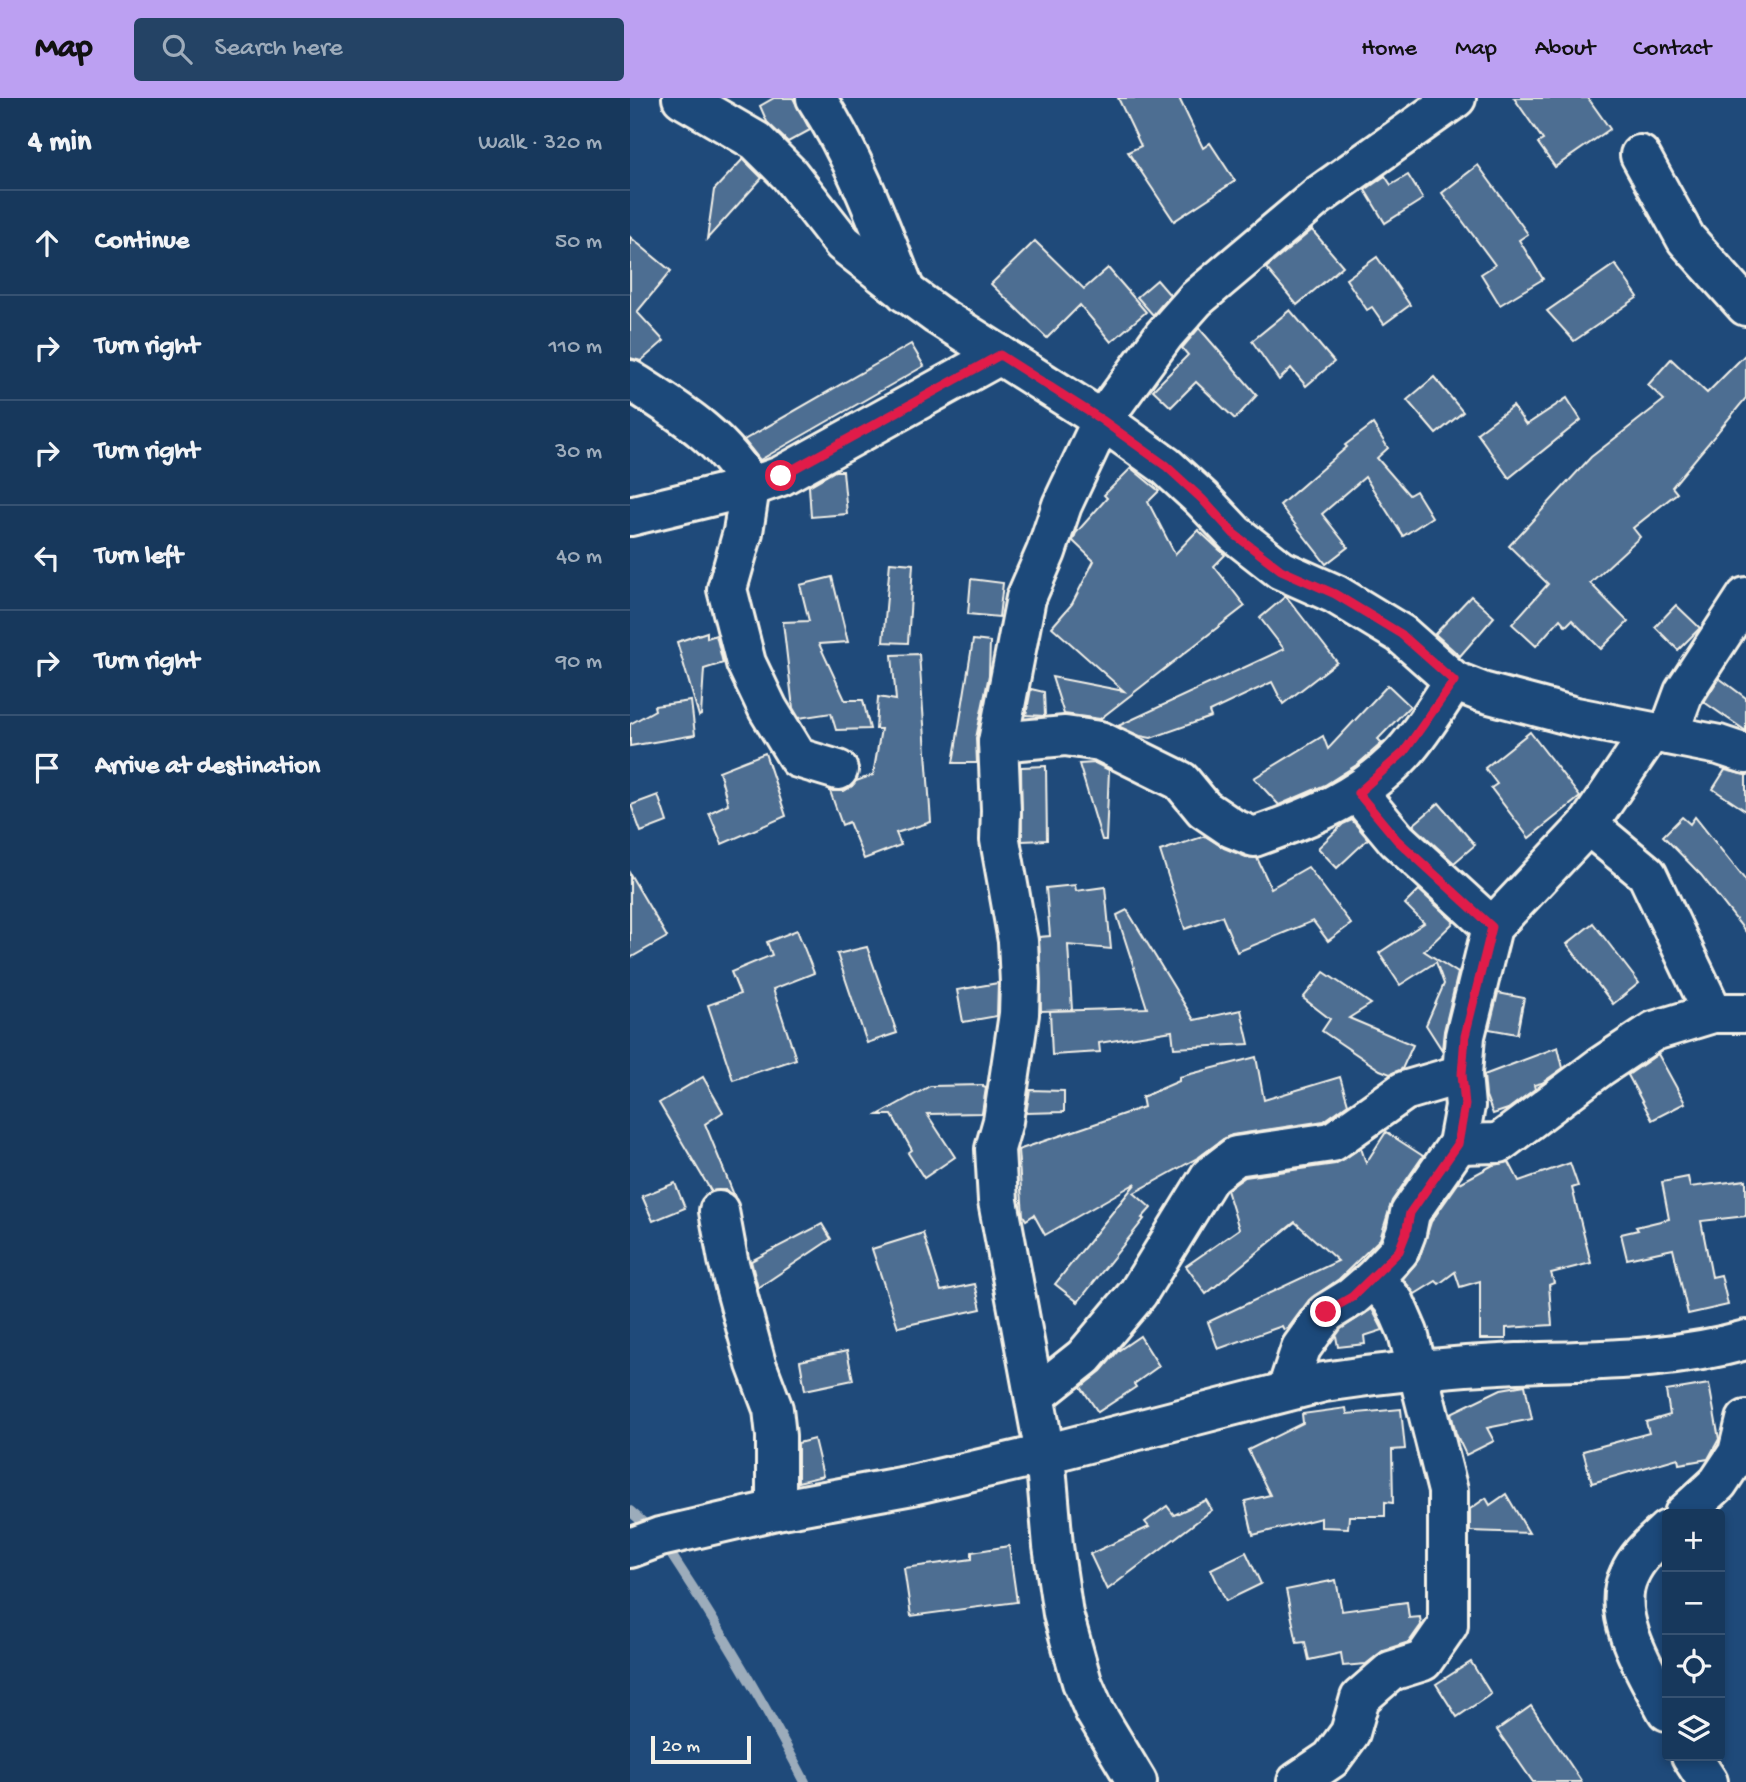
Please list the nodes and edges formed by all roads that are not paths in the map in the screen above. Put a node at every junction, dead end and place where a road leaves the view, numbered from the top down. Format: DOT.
graph roads {
  1 [pos="682,98"];
  2 [pos="816,98"];
  3 [pos="1456,98"];
  4 [pos="1640,155"];
  5 [pos="907,293"];
  6 [pos="1746,306"];
  7 [pos="1000,355"];
  8 [pos="630,380"];
  9 [pos="1102,420"];
  10 [pos="750,487"];
  11 [pos="630,516"];
  12 [pos="1746,597"];
  13 [pos="1454,681"];
  14 [pos="1660,734"];
  15 [pos="998,742"];
  16 [pos="1746,754"];
  17 [pos="838,771"];
  18 [pos="1358,793"];
  19 [pos="1588,825"];
  20 [pos="1492,927"];
  21 [pos="1730,1013"];
  22 [pos="1462,1074"];
  23 [pos="1458,1144"];
  24 [pos="719,1211"];
  25 [pos="1374,1278"];
  26 [pos="1746,1340"];
  27 [pos="1746,1349"];
  28 [pos="1417,1370"];
  29 [pos="1287,1390"];
  30 [pos="1035,1396"];
  31 [pos="1746,1420"];
  32 [pos="1045,1454"];
  33 [pos="1689,1509"];
  34 [pos="776,1510"];
  35 [pos="1662,1535"];
  36 [pos="630,1548"];
  37 [pos="1662,1701"];
  38 [pos="1694,1761"];
  39 [pos="1137,1782"];
  40 [pos="1297,1782"];
  41 [pos="1708,1782"];
  1 -- 5 [label="street"];
  2 -- 5 [label="street"];
  3 -- 9 [label="street"];
  4 -- 6 [label="street"];
  5 -- 7 [label="street"];
  7 -- 9 [label="street"];
  7 -- 10 [label="street"];
  8 -- 10 [label="street"];
  9 -- 13 [label="street"];
  9 -- 15 [label="street"];
  10 -- 11 [label="street"];
  10 -- 17 [label="street"];
  12 -- 14 [label="street"];
  13 -- 14 [label="street"];
  13 -- 18 [label="street"];
  14 -- 16 [label="street"];
  14 -- 19 [label="street"];
  15 -- 18 [label="street"];
  15 -- 30 [label="street"];
  18 -- 20 [label="street"];
  19 -- 20 [label="street"];
  19 -- 21 [label="street"];
  20 -- 22 [label="street"];
  21 -- 23 [label="street"];
  22 -- 23 [label="street"];
  22 -- 30 [label="street"];
  23 -- 25 [label="street"];
  24 -- 34 [label="street"];
  25 -- 28 [label="street"];
  25 -- 29 [label="street"];
  26 -- 27 [label="street"];
  26 -- 28 [label="street"];
  28 -- 29 [label="street"];
  28 -- 40 [label="street"];
  29 -- 32 [label="street"];
  30 -- 32 [label="street"];
  31 -- 33 [label="street"];
  32 -- 34 [label="street"];
  32 -- 39 [label="street"];
  34 -- 36 [label="street"];
  35 -- 37 [label="street"];
  38 -- 41 [label="street"];
}
